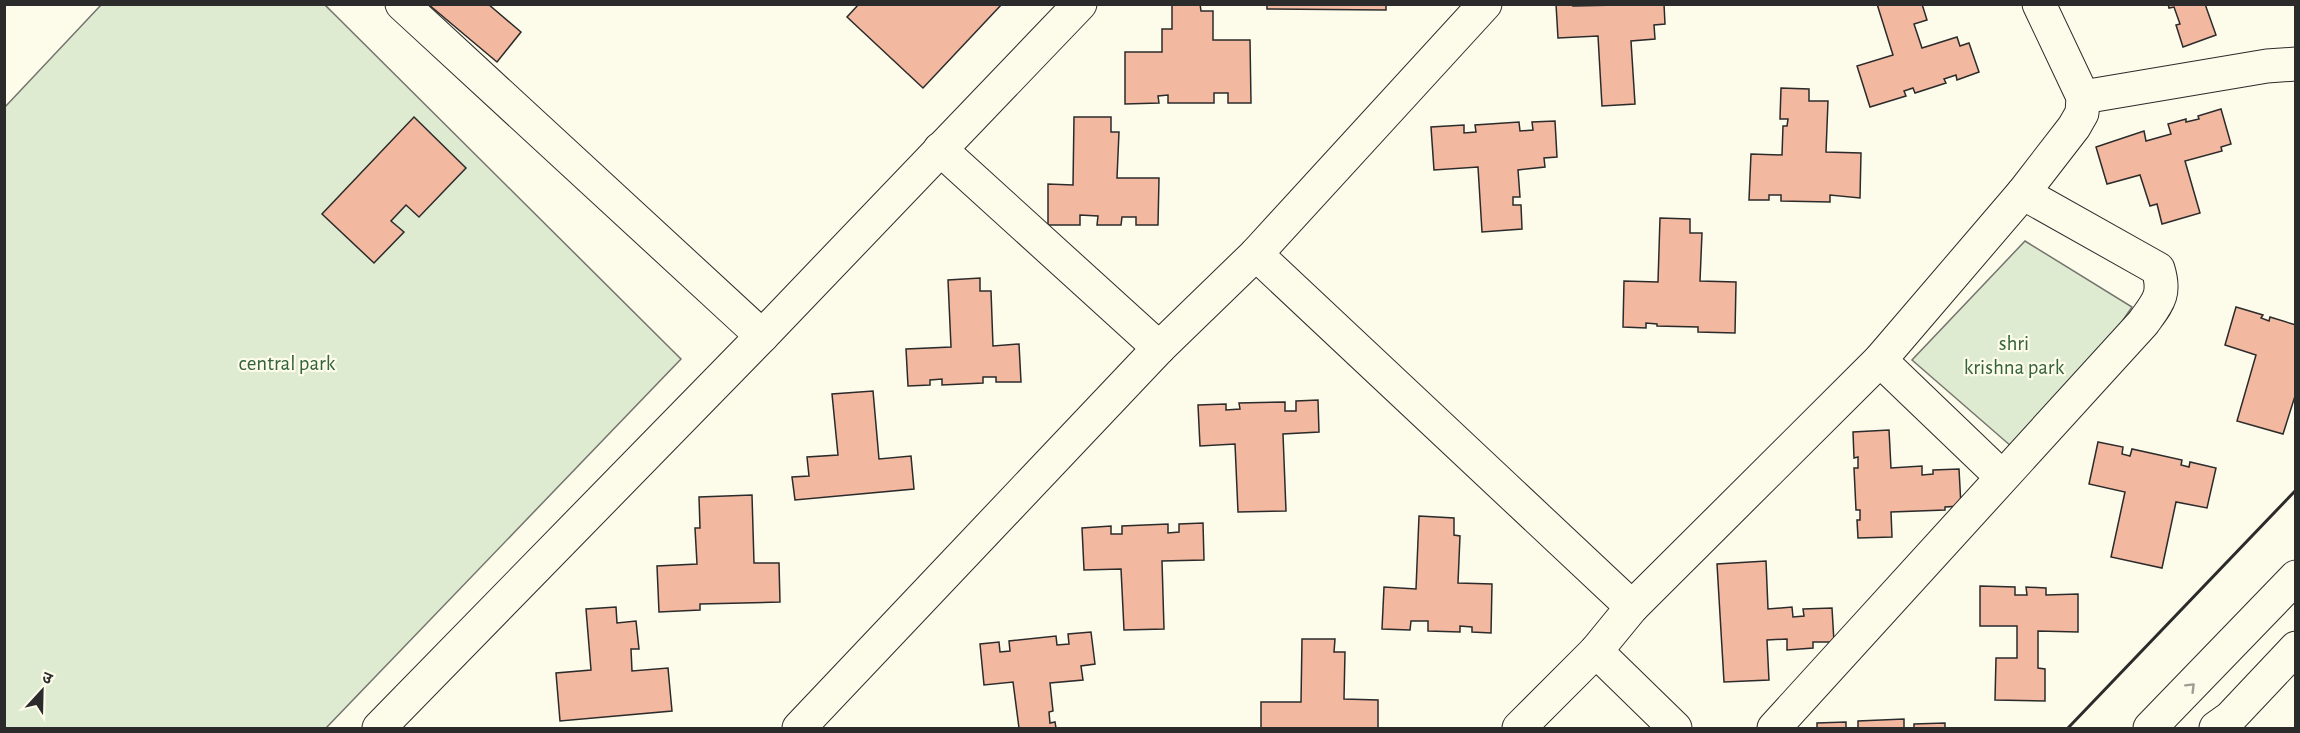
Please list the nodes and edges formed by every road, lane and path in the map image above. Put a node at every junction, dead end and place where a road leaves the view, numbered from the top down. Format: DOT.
graph roads {
  1 [pos="402,4"];
  2 [pos="1080,4"];
  3 [pos="1485,4"];
  4 [pos="2039,4"];
  5 [pos="2295,64"];
  6 [pos="2083,97"];
  7 [pos="940,149"];
  8 [pos="2023,193"];
  9 [pos="1256,254"];
  10 [pos="762,336"];
  11 [pos="1159,348"];
  12 [pos="1880,360"];
  13 [pos="2002,477"];
  14 [pos="2295,578"];
  15 [pos="1632,607"];
  16 [pos="2295,648"];
  17 [pos="1596,651"];
  18 [pos="379,729"];
  19 [pos="799,729"];
  20 [pos="1519,729"];
  21 [pos="1675,729"];
  22 [pos="1774,729"];
  23 [pos="2150,729"];
  24 [pos="2216,729"];
  1 -- 10 [label="street"];
  2 -- 7 [label="street"];
  3 -- 9 [label="street"];
  4 -- 6 [label="street"];
  5 -- 6 [label="street"];
  6 -- 8 [label="street"];
  7 -- 10 [label="street"];
  7 -- 11 [label="street"];
  8 -- 12 [label="street"];
  8 -- 13 [label="street"];
  9 -- 11 [label="street"];
  9 -- 15 [label="street"];
  10 -- 18 [label="street"];
  11 -- 19 [label="street"];
  12 -- 13 [label="street"];
  12 -- 15 [label="street"];
  13 -- 22 [label="street"];
  23 -- 14 [label="street, one-way"];
  15 -- 17 [label="street"];
  16 -- 24 [label="street"];
  17 -- 20 [label="street"];
  17 -- 21 [label="street"];
}
